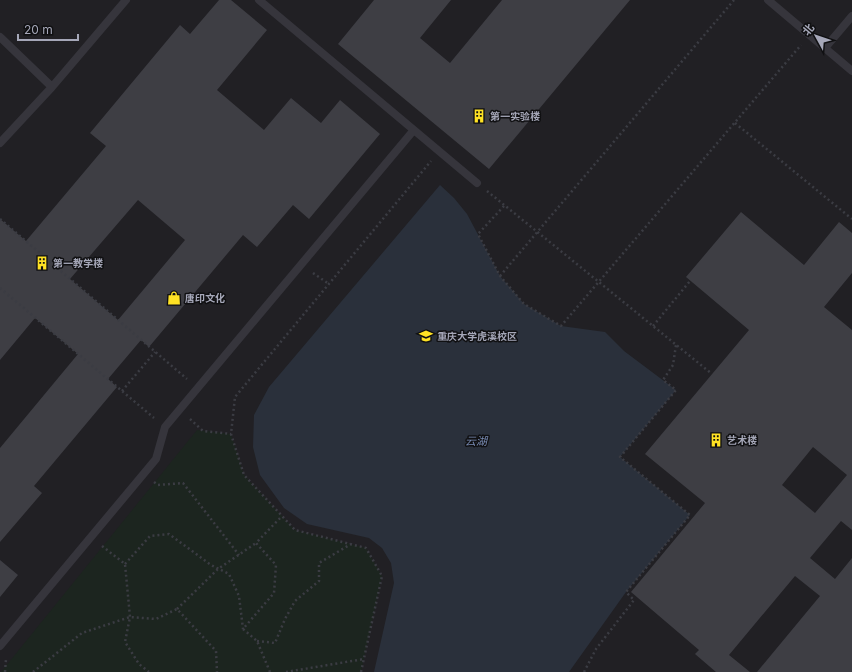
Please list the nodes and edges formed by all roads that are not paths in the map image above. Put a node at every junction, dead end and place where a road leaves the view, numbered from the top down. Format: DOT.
graph roads {
  1 [pos="126,0"];
  2 [pos="259,0"];
  3 [pos="768,0"];
  4 [pos="852,16"];
  5 [pos="0,37"];
  6 [pos="825,48"];
  7 [pos="852,71"];
  8 [pos="52,87"];
  9 [pos="413,131"];
  10 [pos="0,143"];
  11 [pos="478,183"];
  12 [pos="0,646"];
  1 -- 8 [label="lane"];
  2 -- 9 [label="lane"];
  3 -- 6 [label="lane"];
  4 -- 6 [label="lane"];
  5 -- 8 [label="lane"];
  6 -- 7 [label="lane"];
  8 -- 10 [label="lane"];
  9 -- 11 [label="lane"];
  9 -- 12 [label="lane"];
}
